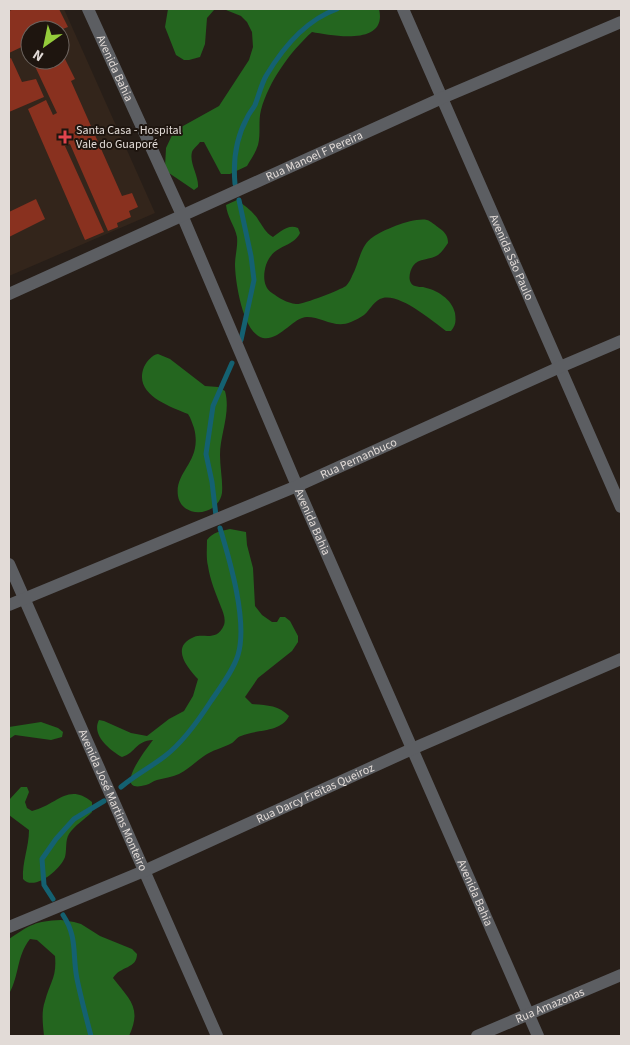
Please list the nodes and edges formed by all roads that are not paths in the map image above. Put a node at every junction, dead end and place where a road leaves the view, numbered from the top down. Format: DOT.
graph roads {
  1 [pos="88,9"];
  2 [pos="403,9"];
  3 [pos="621,22"];
  4 [pos="442,98"];
  5 [pos="182,216"];
  6 [pos="9,294"];
  7 [pos="621,341"];
  8 [pos="560,367"];
  9 [pos="297,486"];
  10 [pos="621,506"];
  11 [pos="9,564"];
  12 [pos="24,599"];
  13 [pos="9,605"];
  14 [pos="621,659"];
  15 [pos="412,749"];
  16 [pos="144,871"];
  17 [pos="9,927"];
  18 [pos="621,975"];
  19 [pos="528,1014"];
  20 [pos="217,1036"];
  21 [pos="477,1036"];
  22 [pos="538,1036"];
  1 -- 5 [label="street, Avenida Bahia"];
  2 -- 4 [label="street, Avenida São Paulo"];
  3 -- 4 [label="street, Rua Manoel F Pereira"];
  4 -- 5 [label="street, Rua Manoel F Pereira"];
  4 -- 8 [label="street, Avenida São Paulo"];
  5 -- 6 [label="street, Rua Manoel F Pereira"];
  5 -- 9 [label="street, Avenida Bahia"];
  7 -- 8 [label="street, Rua Pernanbuco"];
  8 -- 9 [label="street, Rua Pernanbuco"];
  8 -- 10 [label="street, Avenida São Paulo"];
  9 -- 12 [label="street, Rua Pernanbuco"];
  9 -- 15 [label="street, Avenida Bahia"];
  11 -- 12 [label="street, Avenida José Martins Monteiro"];
  12 -- 13 [label="street, Rua Pernanbuco"];
  12 -- 16 [label="street, Avenida José Martins Monteiro"];
  14 -- 15 [label="street, Rua Darcy Freitas Queiroz"];
  15 -- 16 [label="street, Rua Darcy Freitas Queiroz"];
  15 -- 19 [label="street, Avenida Bahia"];
  16 -- 17 [label="street, Rua Darcy Freitas Queiroz"];
  16 -- 20 [label="street, Avenida José Martins Monteiro"];
  18 -- 19 [label="street, Rua Amazonas"];
  19 -- 21 [label="street, Rua Amazonas"];
  19 -- 22 [label="street, Avenida Bahia"];
}
